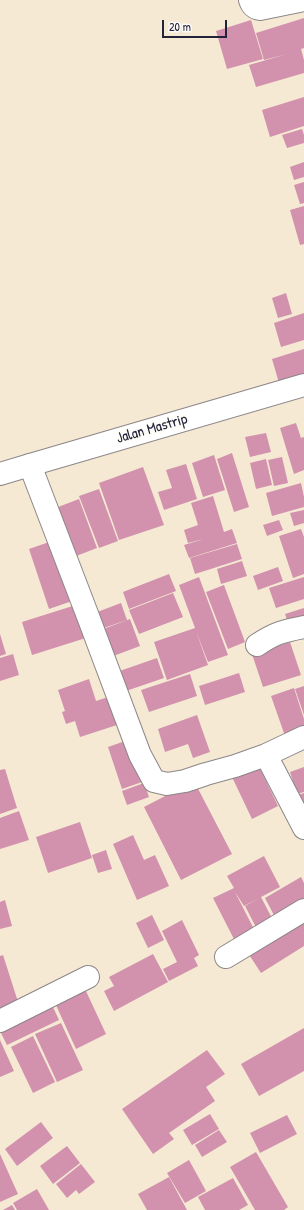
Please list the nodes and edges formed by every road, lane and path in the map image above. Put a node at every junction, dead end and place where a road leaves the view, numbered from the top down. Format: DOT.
graph roads {
  1 [pos="250,0"];
  2 [pos="304,0"];
  3 [pos="304,385"];
  4 [pos="30,465"];
  5 [pos="0,474"];
  6 [pos="304,627"];
  7 [pos="257,645"];
  8 [pos="304,737"];
  9 [pos="266,755"];
  10 [pos="304,828"];
  11 [pos="304,910"];
  12 [pos="226,958"];
  13 [pos="88,977"];
  14 [pos="0,1021"];
  1 -- 2 [label="street"];
  3 -- 4 [label="street, Jalan Mastrip"];
  4 -- 5 [label="street, Jalan Mastrip"];
  4 -- 9 [label="street"];
  6 -- 7 [label="street"];
  8 -- 9 [label="street"];
  9 -- 10 [label="street"];
  11 -- 12 [label="street"];
  13 -- 14 [label="street"];
}
